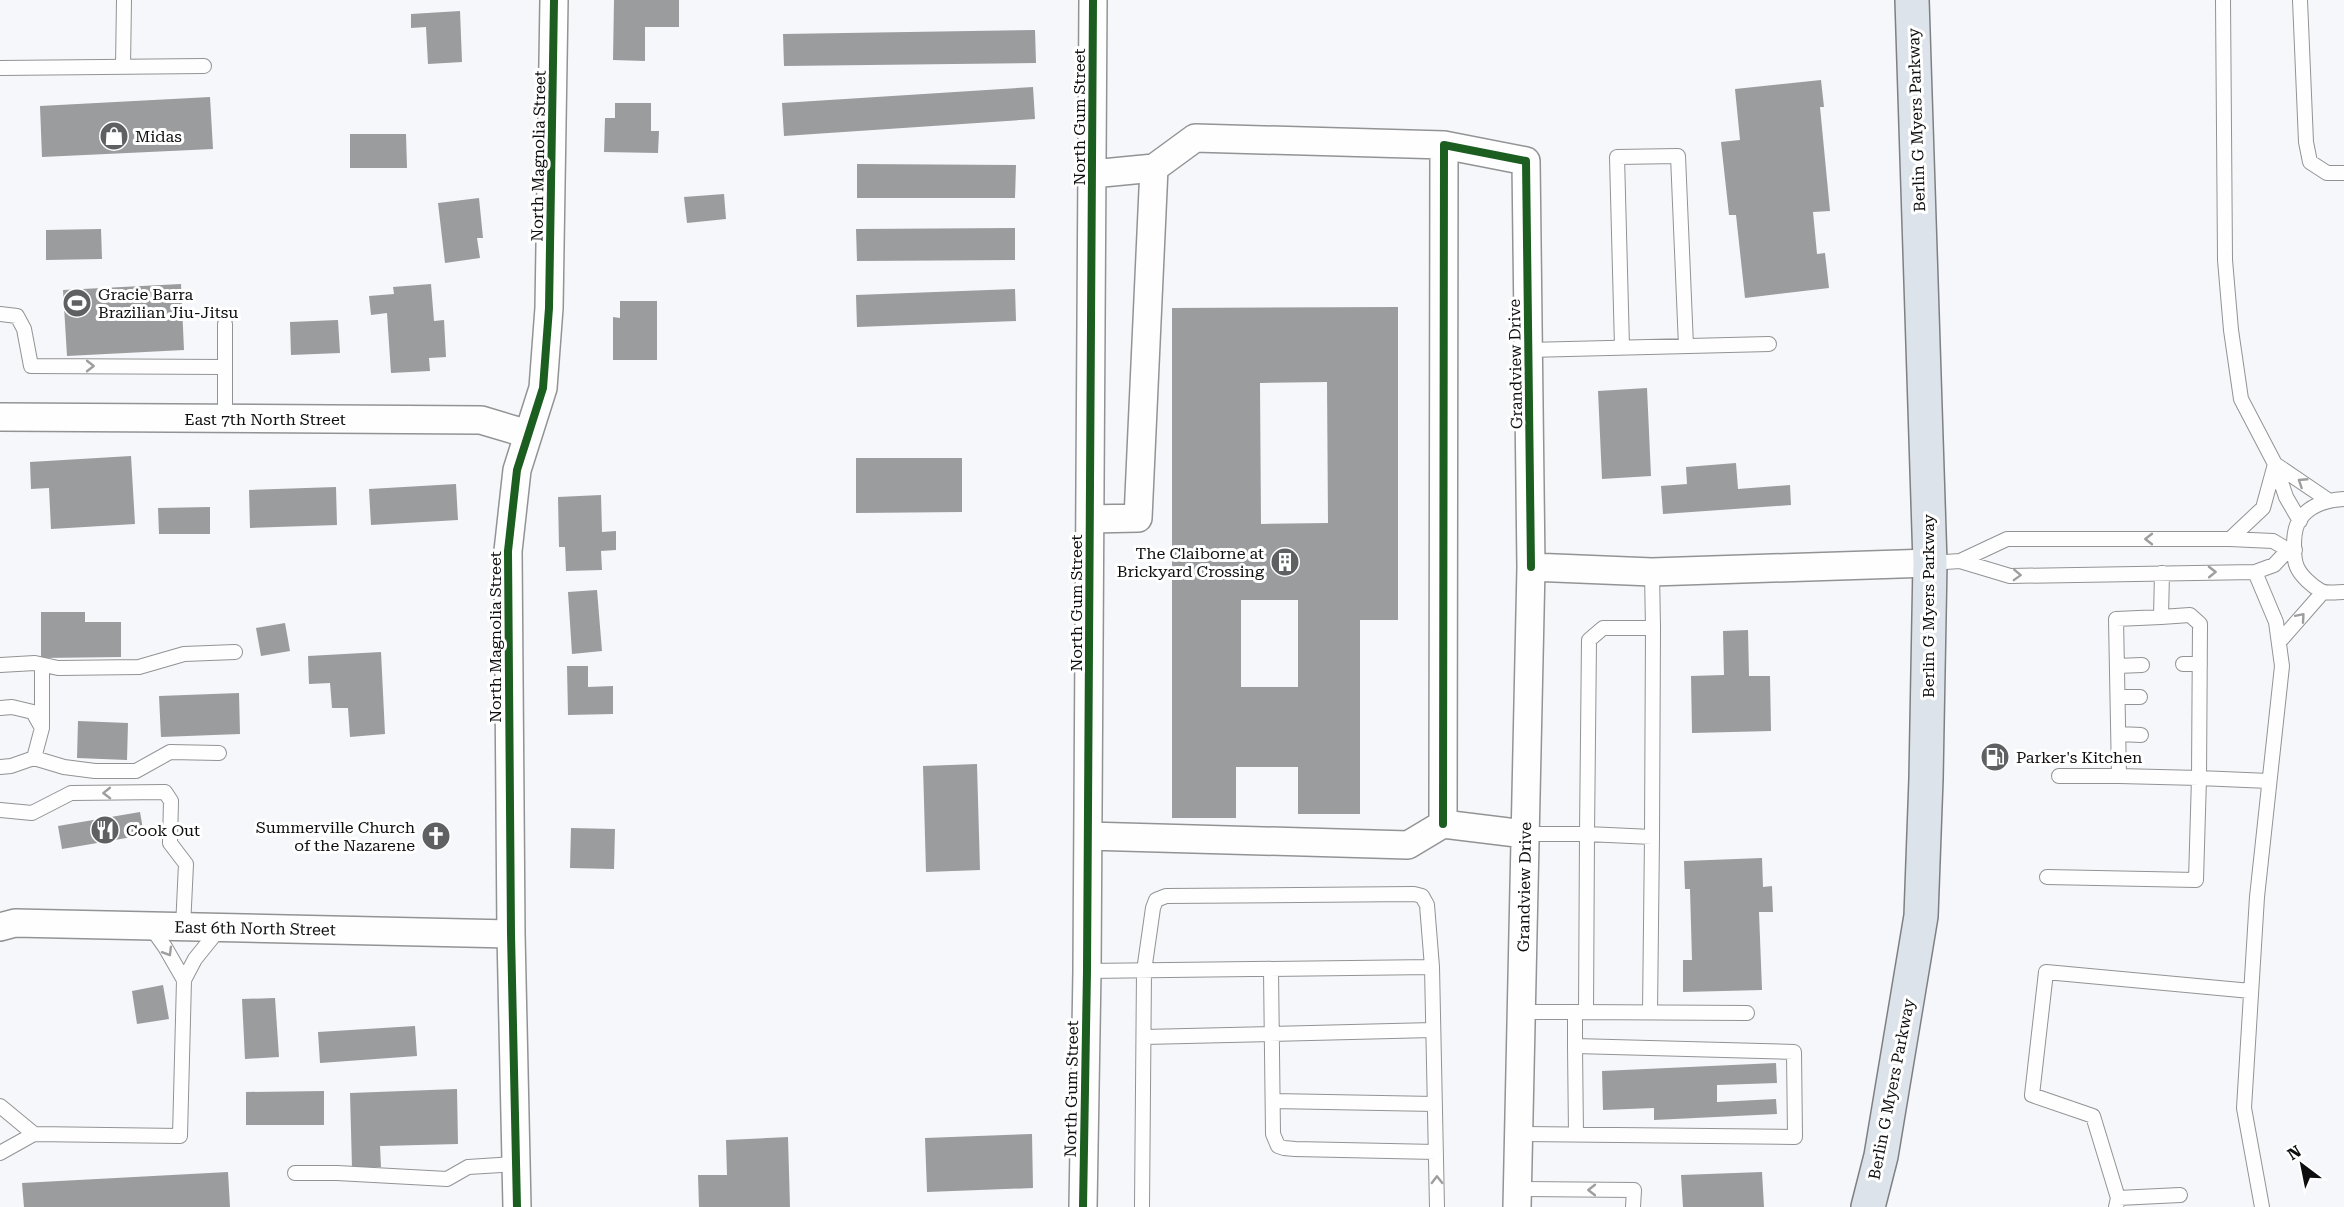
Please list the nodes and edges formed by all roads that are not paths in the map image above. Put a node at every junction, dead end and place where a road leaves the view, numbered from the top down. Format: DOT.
graph roads {
  1 [pos="123,0"];
  2 [pos="554,0"];
  3 [pos="1093,0"];
  4 [pos="1912,0"];
  5 [pos="2223,0"];
  6 [pos="2300,0"];
  7 [pos="204,66"];
  8 [pos="123,67"];
  9 [pos="0,68"];
  10 [pos="1444,145"];
  11 [pos="1154,168"];
  12 [pos="2344,173"];
  13 [pos="1092,174"];
  14 [pos="0,314"];
  15 [pos="225,324"];
  16 [pos="1769,344"];
  17 [pos="1686,346"];
  18 [pos="1622,348"];
  19 [pos="1528,350"];
  20 [pos="225,367"];
  21 [pos="0,417"];
  22 [pos="225,419"];
  23 [pos="528,434"];
  24 [pos="2275,464"];
  25 [pos="2344,499"];
  26 [pos="2328,500"];
  27 [pos="1090,519"];
  28 [pos="2300,521"];
  29 [pos="2230,539"];
  30 [pos="2292,550"];
  31 [pos="1946,562"];
  32 [pos="1531,567"];
  33 [pos="1652,572"];
  34 [pos="2255,572"];
  35 [pos="2162,573"];
  36 [pos="2323,592"];
  37 [pos="2344,592"];
  38 [pos="2161,617"];
  39 [pos="1653,628"];
  40 [pos="2279,642"];
  41 [pos="236,652"];
  42 [pos="2183,664"];
  43 [pos="2200,664"];
  44 [pos="0,665"];
  45 [pos="42,665"];
  46 [pos="2142,665"];
  47 [pos="2117,666"];
  48 [pos="2118,697"];
  49 [pos="2140,697"];
  50 [pos="0,708"];
  51 [pos="42,728"];
  52 [pos="2119,734"];
  53 [pos="2142,735"];
  54 [pos="219,753"];
  55 [pos="34,758"];
  56 [pos="0,767"];
  57 [pos="2059,776"];
  58 [pos="2119,776"];
  59 [pos="2199,778"];
  60 [pos="2270,781"];
  61 [pos="0,810"];
  62 [pos="1443,824"];
  63 [pos="1525,834"];
  64 [pos="1587,834"];
  65 [pos="1088,836"];
  66 [pos="1652,837"];
  67 [pos="2046,877"];
  68 [pos="150,926"];
  69 [pos="0,927"];
  70 [pos="183,927"];
  71 [pos="220,928"];
  72 [pos="511,934"];
  73 [pos="1432,967"];
  74 [pos="1271,970"];
  75 [pos="1087,971"];
  76 [pos="1144,971"];
  77 [pos="184,980"];
  78 [pos="2251,991"];
  79 [pos="1521,1012"];
  80 [pos="1581,1012"];
  81 [pos="1650,1012"];
  82 [pos="1747,1013"];
  83 [pos="1433,1030"];
  84 [pos="1272,1033"];
  85 [pos="1144,1037"];
  86 [pos="1575,1046"];
  87 [pos="1273,1101"];
  88 [pos="1435,1104"];
  89 [pos="0,1106"];
  90 [pos="34,1134"];
  91 [pos="1519,1134"];
  92 [pos="1576,1135"];
  93 [pos="1436,1152"];
  94 [pos="0,1153"];
  95 [pos="516,1164"];
  96 [pos="295,1173"];
  97 [pos="2180,1195"];
  98 [pos="1517,1198"];
  99 [pos="2117,1203"];
  100 [pos="517,1207"];
  101 [pos="1083,1207"];
  102 [pos="1142,1207"];
  103 [pos="1437,1207"];
  104 [pos="1633,1207"];
  105 [pos="1868,1207"];
  106 [pos="2262,1207"];
  1 -- 8 [label="lane"];
  2 -- 23 [label="street, North Magnolia Street"];
  3 -- 13 [label="street, North Gum Street"];
  4 -- 31 [label="main road, Berlin G Myers Parkway"];
  5 -- 24 [label="lane"];
  6 -- 12 [label="lane"];
  7 -- 8 [label="lane"];
  8 -- 9 [label="lane"];
  10 -- 11 [label="street"];
  10 -- 19 [label="street, Grandview Drive"];
  10 -- 62 [label="street"];
  11 -- 13 [label="street"];
  11 -- 27 [label="street"];
  13 -- 27 [label="street, North Gum Street"];
  14 -- 20 [label="lane, one-way"];
  15 -- 20 [label="lane"];
  16 -- 17 [label="lane"];
  17 -- 18 [label="lane"];
  17 -- 18 [label="lane"];
  18 -- 19 [label="lane"];
  19 -- 32 [label="street, Grandview Drive"];
  20 -- 22 [label="lane"];
  21 -- 22 [label="street, East 7th North Street"];
  22 -- 23 [label="street, East 7th North Street"];
  23 -- 72 [label="street, North Magnolia Street"];
  26 -- 24 [label="lane, one-way"];
  24 -- 28 [label="lane"];
  24 -- 29 [label="lane"];
  25 -- 26 [label="lane"];
  26 -- 28 [label="lane"];
  27 -- 65 [label="street, North Gum Street"];
  28 -- 30 [label="lane"];
  29 -- 30 [label="lane"];
  29 -- 31 [label="lane, one-way"];
  30 -- 34 [label="lane"];
  30 -- 36 [label="lane"];
  31 -- 33 [label="street"];
  31 -- 35 [label="lane, one-way"];
  31 -- 105 [label="main road, Berlin G Myers Parkway"];
  32 -- 33 [label="street"];
  32 -- 63 [label="street, Grandview Drive"];
  33 -- 39 [label="lane"];
  35 -- 34 [label="lane, one-way"];
  34 -- 40 [label="lane"];
  35 -- 38 [label="lane"];
  36 -- 37 [label="lane"];
  40 -- 36 [label="lane, one-way"];
  38 -- 43 [label="lane"];
  38 -- 47 [label="lane"];
  39 -- 64 [label="lane"];
  39 -- 66 [label="lane"];
  40 -- 60 [label="lane"];
  41 -- 45 [label="lane"];
  42 -- 43 [label="lane"];
  43 -- 59 [label="lane"];
  44 -- 45 [label="lane"];
  45 -- 51 [label="lane"];
  46 -- 47 [label="lane"];
  47 -- 48 [label="lane"];
  48 -- 49 [label="lane"];
  48 -- 52 [label="lane"];
  50 -- 51 [label="lane"];
  51 -- 55 [label="lane"];
  52 -- 53 [label="lane"];
  52 -- 58 [label="lane"];
  54 -- 55 [label="lane"];
  55 -- 56 [label="lane"];
  57 -- 58 [label="lane"];
  58 -- 59 [label="lane"];
  59 -- 60 [label="lane"];
  59 -- 67 [label="lane"];
  60 -- 78 [label="lane"];
  70 -- 61 [label="lane, one-way"];
  62 -- 63 [label="street"];
  62 -- 65 [label="street"];
  63 -- 64 [label="lane"];
  63 -- 79 [label="street, Grandview Drive"];
  64 -- 66 [label="lane"];
  64 -- 80 [label="lane"];
  65 -- 75 [label="street, North Gum Street"];
  66 -- 81 [label="lane"];
  68 -- 69 [label="street, East 6th North Street"];
  68 -- 70 [label="street, East 6th North Street"];
  68 -- 77 [label="lane, one-way"];
  70 -- 71 [label="street, East 6th North Street"];
  71 -- 72 [label="street, East 6th North Street"];
  71 -- 77 [label="lane"];
  72 -- 95 [label="street, North Magnolia Street"];
  73 -- 74 [label="lane"];
  73 -- 76 [label="lane"];
  73 -- 83 [label="lane"];
  74 -- 76 [label="lane"];
  74 -- 84 [label="lane"];
  75 -- 76 [label="lane"];
  75 -- 101 [label="street, North Gum Street"];
  76 -- 85 [label="lane"];
  77 -- 90 [label="lane"];
  78 -- 99 [label="lane"];
  78 -- 106 [label="lane"];
  79 -- 80 [label="lane"];
  79 -- 91 [label="street, Grandview Drive"];
  80 -- 81 [label="lane"];
  80 -- 86 [label="lane"];
  81 -- 82 [label="lane"];
  83 -- 84 [label="lane"];
  83 -- 88 [label="lane"];
  84 -- 85 [label="lane"];
  84 -- 87 [label="lane"];
  85 -- 102 [label="lane"];
  86 -- 92 [label="lane"];
  86 -- 92 [label="lane"];
  87 -- 88 [label="lane"];
  87 -- 93 [label="lane"];
  88 -- 93 [label="lane"];
  89 -- 90 [label="lane"];
  90 -- 94 [label="lane"];
  91 -- 92 [label="lane"];
  91 -- 98 [label="street, Grandview Drive"];
  103 -- 93 [label="lane, one-way"];
  95 -- 96 [label="lane"];
  95 -- 100 [label="street, North Magnolia Street"];
  97 -- 99 [label="lane"];
  104 -- 98 [label="lane, one-way"];
}
